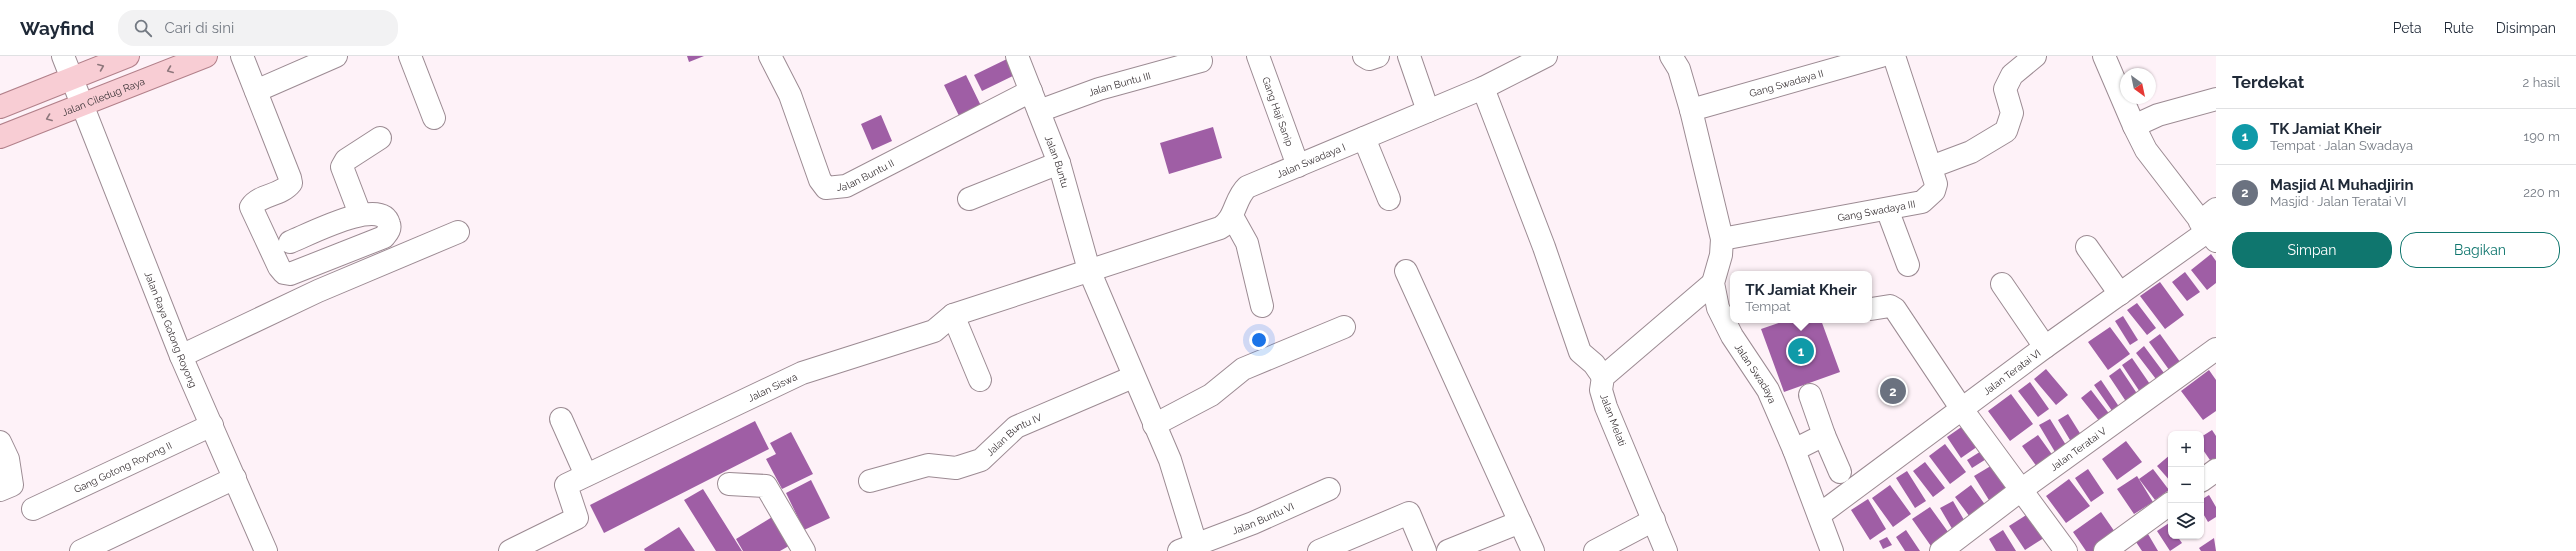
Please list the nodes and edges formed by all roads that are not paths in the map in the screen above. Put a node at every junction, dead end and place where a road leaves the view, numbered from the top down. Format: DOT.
graph roads {
  1 [pos="63,56"];
  2 [pos="128,56"];
  3 [pos="206,56"];
  4 [pos="242,56"];
  5 [pos="336,56"];
  6 [pos="410,56"];
  7 [pos="770,56"];
  8 [pos="1017,56"];
  9 [pos="1258,56"];
  10 [pos="1364,56"];
  11 [pos="1378,56"];
  12 [pos="1408,56"];
  13 [pos="1546,56"];
  14 [pos="1671,56"];
  15 [pos="1881,56"];
  16 [pos="1894,56"];
  17 [pos="2035,56"];
  18 [pos="2104,56"];
  19 [pos="1201,61"];
  20 [pos="72,78"];
  21 [pos="1483,88"];
  22 [pos="256,91"];
  23 [pos="1031,91"];
  24 [pos="2216,99"];
  25 [pos="82,106"];
  26 [pos="0,107"];
  27 [pos="1691,110"];
  28 [pos="1039,111"];
  29 [pos="1428,111"];
  30 [pos="434,118"];
  31 [pos="2134,126"];
  32 [pos="0,138"];
  33 [pos="380,138"];
  34 [pos="1364,138"];
  35 [pos="1059,163"];
  36 [pos="1298,166"];
  37 [pos="1931,167"];
  38 [pos="969,199"];
  39 [pos="1389,199"];
  40 [pos="1887,209"];
  41 [pos="360,214"];
  42 [pos="1232,216"];
  43 [pos="2210,226"];
  44 [pos="458,232"];
  45 [pos="1722,239"];
  46 [pos="290,242"];
  47 [pos="2087,247"];
  48 [pos="1908,264"];
  49 [pos="1089,270"];
  50 [pos="1406,271"];
  51 [pos="1713,284"];
  52 [pos="2002,284"];
  53 [pos="2120,294"];
  54 [pos="1262,306"];
  55 [pos="1872,309"];
  56 [pos="954,315"];
  57 [pos="1344,327"];
  58 [pos="2045,347"];
  59 [pos="2216,349"];
  60 [pos="181,356"];
  61 [pos="1134,377"];
  62 [pos="1604,377"];
  63 [pos="980,380"];
  64 [pos="1810,395"];
  65 [pos="1961,408"];
  66 [pos="561,419"];
  67 [pos="212,425"];
  68 [pos="1154,425"];
  69 [pos="1824,435"];
  70 [pos="4,450"];
  71 [pos="1794,450"];
  72 [pos="2216,470"];
  73 [pos="1840,472"];
  74 [pos="586,475"];
  75 [pos="235,478"];
  76 [pos="2204,479"];
  77 [pos="870,481"];
  78 [pos="729,484"];
  79 [pos="1328,489"];
  80 [pos="0,490"];
  81 [pos="2021,490"];
  82 [pos="2168,505"];
  83 [pos="33,510"];
  84 [pos="1819,515"];
  85 [pos="1654,520"];
  86 [pos="1520,522"];
  87 [pos="521,549"];
  88 [pos="798,549"];
  89 [pos="1191,549"];
  90 [pos="81,551"];
  91 [pos="266,551"];
  92 [pos="1319,551"];
  93 [pos="1425,551"];
  94 [pos="1448,551"];
  95 [pos="1533,551"];
  96 [pos="1595,551"];
  97 [pos="1666,551"];
  98 [pos="1832,551"];
  99 [pos="1942,551"];
  100 [pos="2066,551"];
  101 [pos="2105,551"];
  1 -- 20 [label="street, Jalan Raya Gotong Royong"];
  20 -- 2 [label="main road, one-way"];
  3 -- 25 [label="main road, Jalan Ciledug Raya, one-way"];
  4 -- 22 [label="street"];
  5 -- 22 [label="street"];
  6 -- 30 [label="street"];
  7 -- 23 [label="street, Jalan Buntu II"];
  8 -- 23 [label="street, Jalan Buntu"];
  9 -- 36 [label="street, Gang Haji Sanip"];
  10 -- 11 [label="street"];
  12 -- 29 [label="street"];
  13 -- 21 [label="street, Jalan Swadaya I"];
  14 -- 27 [label="street, Jalan Swadaya"];
  15 -- 27 [label="street, Gang Swadaya II"];
  16 -- 37 [label="street, Gang Swadaya III"];
  17 -- 37 [label="street"];
  18 -- 31 [label="street"];
  19 -- 28 [label="street, Jalan Buntu III"];
  20 -- 25 [label="street, Jalan Raya Gotong Royong"];
  20 -- 26 [label="main road"];
  21 -- 29 [label="street, Jalan Swadaya I"];
  21 -- 62 [label="street"];
  22 -- 41 [label="street"];
  23 -- 28 [label="street, Jalan Buntu"];
  24 -- 31 [label="street"];
  25 -- 32 [label="main road, Jalan Ciledug Raya, one-way"];
  25 -- 60 [label="street, Jalan Raya Gotong Royong"];
  27 -- 45 [label="street, Jalan Swadaya"];
  28 -- 35 [label="street, Jalan Buntu"];
  29 -- 34 [label="street, Jalan Swadaya I"];
  31 -- 43 [label="street"];
  33 -- 41 [label="street"];
  34 -- 36 [label="street, Jalan Swadaya I"];
  34 -- 39 [label="street"];
  35 -- 38 [label="street"];
  35 -- 49 [label="street, Jalan Buntu"];
  36 -- 42 [label="street, Jalan Swadaya I"];
  37 -- 40 [label="street, Gang Swadaya III"];
  40 -- 45 [label="street, Gang Swadaya III"];
  40 -- 48 [label="street"];
  41 -- 46 [label="street"];
  42 -- 49 [label="street, Jalan Swadaya I"];
  42 -- 54 [label="street"];
  43 -- 53 [label="street, Jalan Teratai VI"];
  44 -- 60 [label="street"];
  45 -- 51 [label="street, Jalan Swadaya"];
  47 -- 53 [label="street"];
  49 -- 56 [label="street, Jalan Siswa"];
  49 -- 61 [label="street, Jalan Buntu"];
  50 -- 86 [label="street"];
  51 -- 62 [label="street"];
  51 -- 71 [label="street, Jalan Swadaya"];
  52 -- 58 [label="street"];
  53 -- 58 [label="street, Jalan Teratai VI"];
  55 -- 65 [label="street"];
  56 -- 63 [label="street"];
  56 -- 74 [label="street, Jalan Siswa"];
  57 -- 68 [label="street"];
  58 -- 65 [label="street, Jalan Teratai VI"];
  59 -- 81 [label="street, Jalan Teratai V"];
  60 -- 67 [label="street, Jalan Raya Gotong Royong"];
  61 -- 68 [label="street, Jalan Buntu"];
  61 -- 77 [label="street, Jalan Buntu IV"];
  62 -- 85 [label="street, Jalan Melati"];
  64 -- 69 [label="street"];
  65 -- 81 [label="street"];
  65 -- 84 [label="street, Jalan Teratai VI"];
  66 -- 74 [label="street"];
  67 -- 75 [label="street, Jalan Raya Gotong Royong"];
  67 -- 83 [label="street, Gang Gotong Royong II"];
  68 -- 89 [label="street, Jalan Buntu"];
  69 -- 71 [label="street"];
  69 -- 73 [label="street"];
  70 -- 80 [label="street"];
  71 -- 84 [label="street, Jalan Swadaya"];
  72 -- 76 [label="street"];
  74 -- 87 [label="street, Jalan Siswa"];
  75 -- 90 [label="street"];
  75 -- 91 [label="street, Jalan Raya Gotong Royong"];
  78 -- 88 [label="street"];
  79 -- 89 [label="street, Jalan Buntu VI"];
  81 -- 99 [label="street, Jalan Teratai V"];
  81 -- 100 [label="street"];
  82 -- 101 [label="street"];
  84 -- 98 [label="street, Jalan Swadaya"];
  85 -- 96 [label="street"];
  85 -- 97 [label="street, Jalan Melati"];
  86 -- 94 [label="street"];
  86 -- 95 [label="street"];
  92 -- 93 [label="street"];
}
